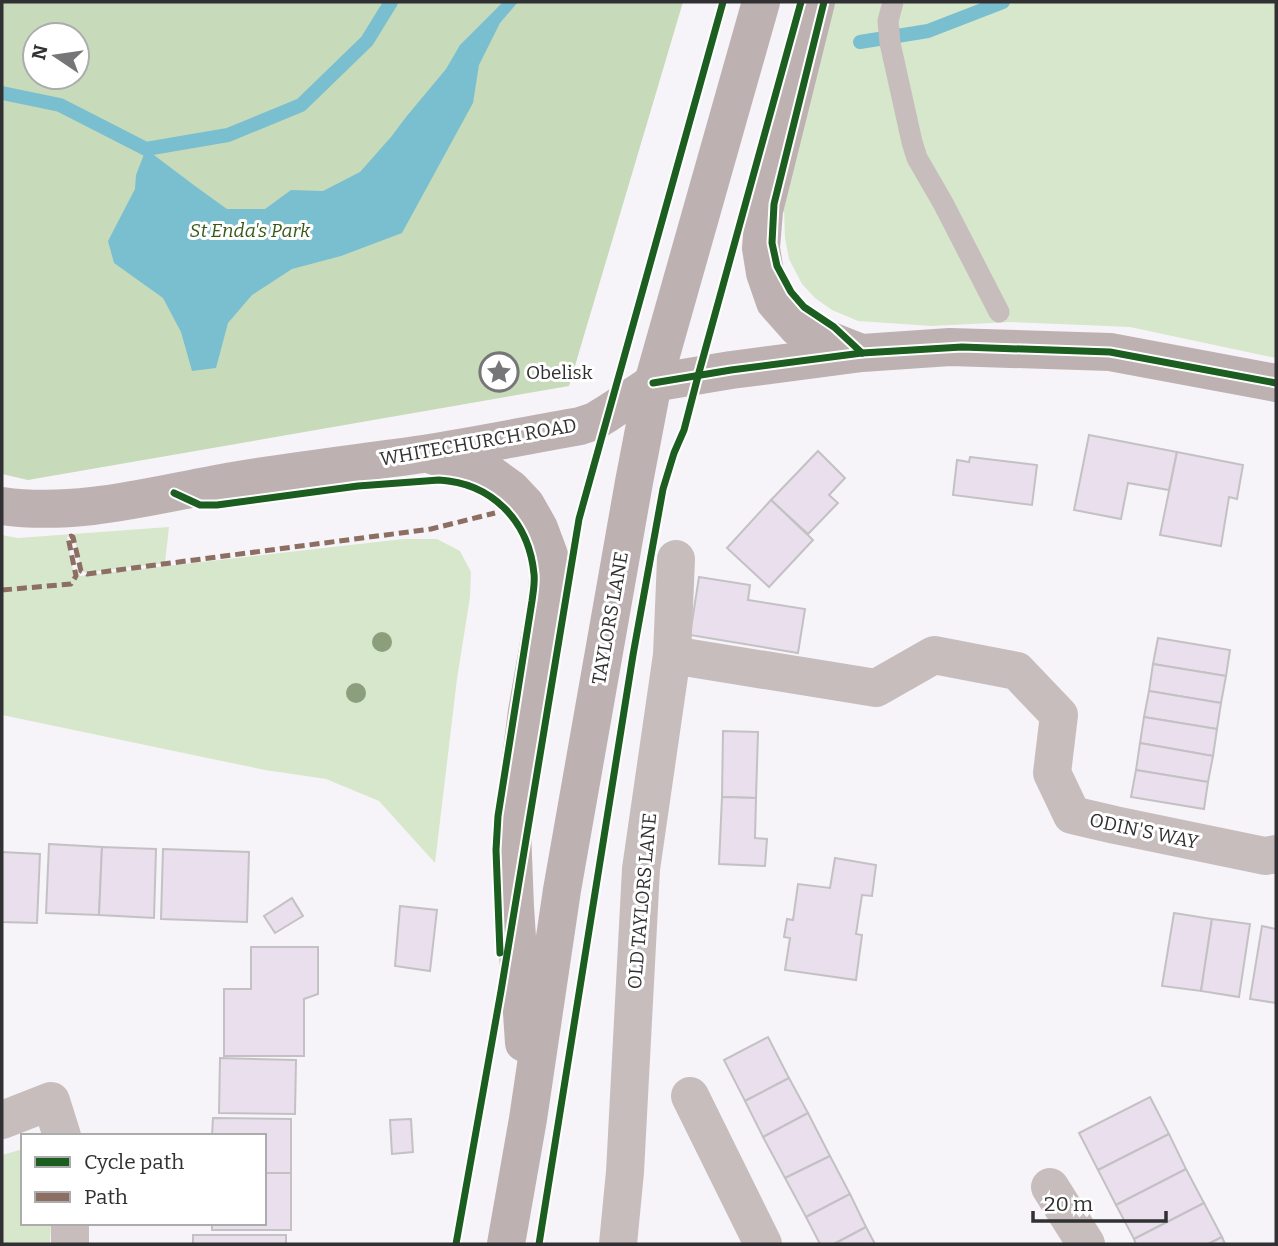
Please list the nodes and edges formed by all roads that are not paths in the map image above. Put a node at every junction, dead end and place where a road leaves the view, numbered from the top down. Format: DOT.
graph roads {
  1 [pos="761,2"];
  2 [pos="816,2"];
  3 [pos="890,11"];
  4 [pos="999,312"];
  5 [pos="862,353"];
  6 [pos="653,383"];
  7 [pos="1276,383"];
  8 [pos="424,454"];
  9 [pos="2,506"];
  10 [pos="676,559"];
  11 [pos="672,655"];
  12 [pos="1276,854"];
  13 [pos="690,1096"];
  14 [pos="528,1119"];
  15 [pos="2,1120"];
  16 [pos="61,1134"];
  17 [pos="1050,1187"];
  18 [pos="70,1225"];
  19 [pos="70,1244"];
  20 [pos="506,1244"];
  21 [pos="618,1244"];
  22 [pos="763,1244"];
  23 [pos="1086,1244"];
  1 -- 6 [label="street, TAYLORS LANE"];
  2 -- 5 [label="street"];
  3 -- 4 [label="lane"];
  5 -- 6 [label="street, WHITECHURCH ROAD"];
  5 -- 7 [label="street, WHITECHURCH ROAD"];
  6 -- 8 [label="street, WHITECHURCH ROAD"];
  6 -- 14 [label="street, TAYLORS LANE"];
  8 -- 9 [label="street, WHITECHURCH ROAD"];
  8 -- 14 [label="street"];
  10 -- 11 [label="street, OLD TAYLORS LANE"];
  11 -- 12 [label="street, ODIN'S WAY"];
  11 -- 21 [label="street, OLD TAYLORS LANE"];
  13 -- 22 [label="street"];
  14 -- 20 [label="street, TAYLORS LANE"];
  15 -- 16 [label="street"];
  17 -- 23 [label="street"];
  18 -- 19 [label="street"];
}
